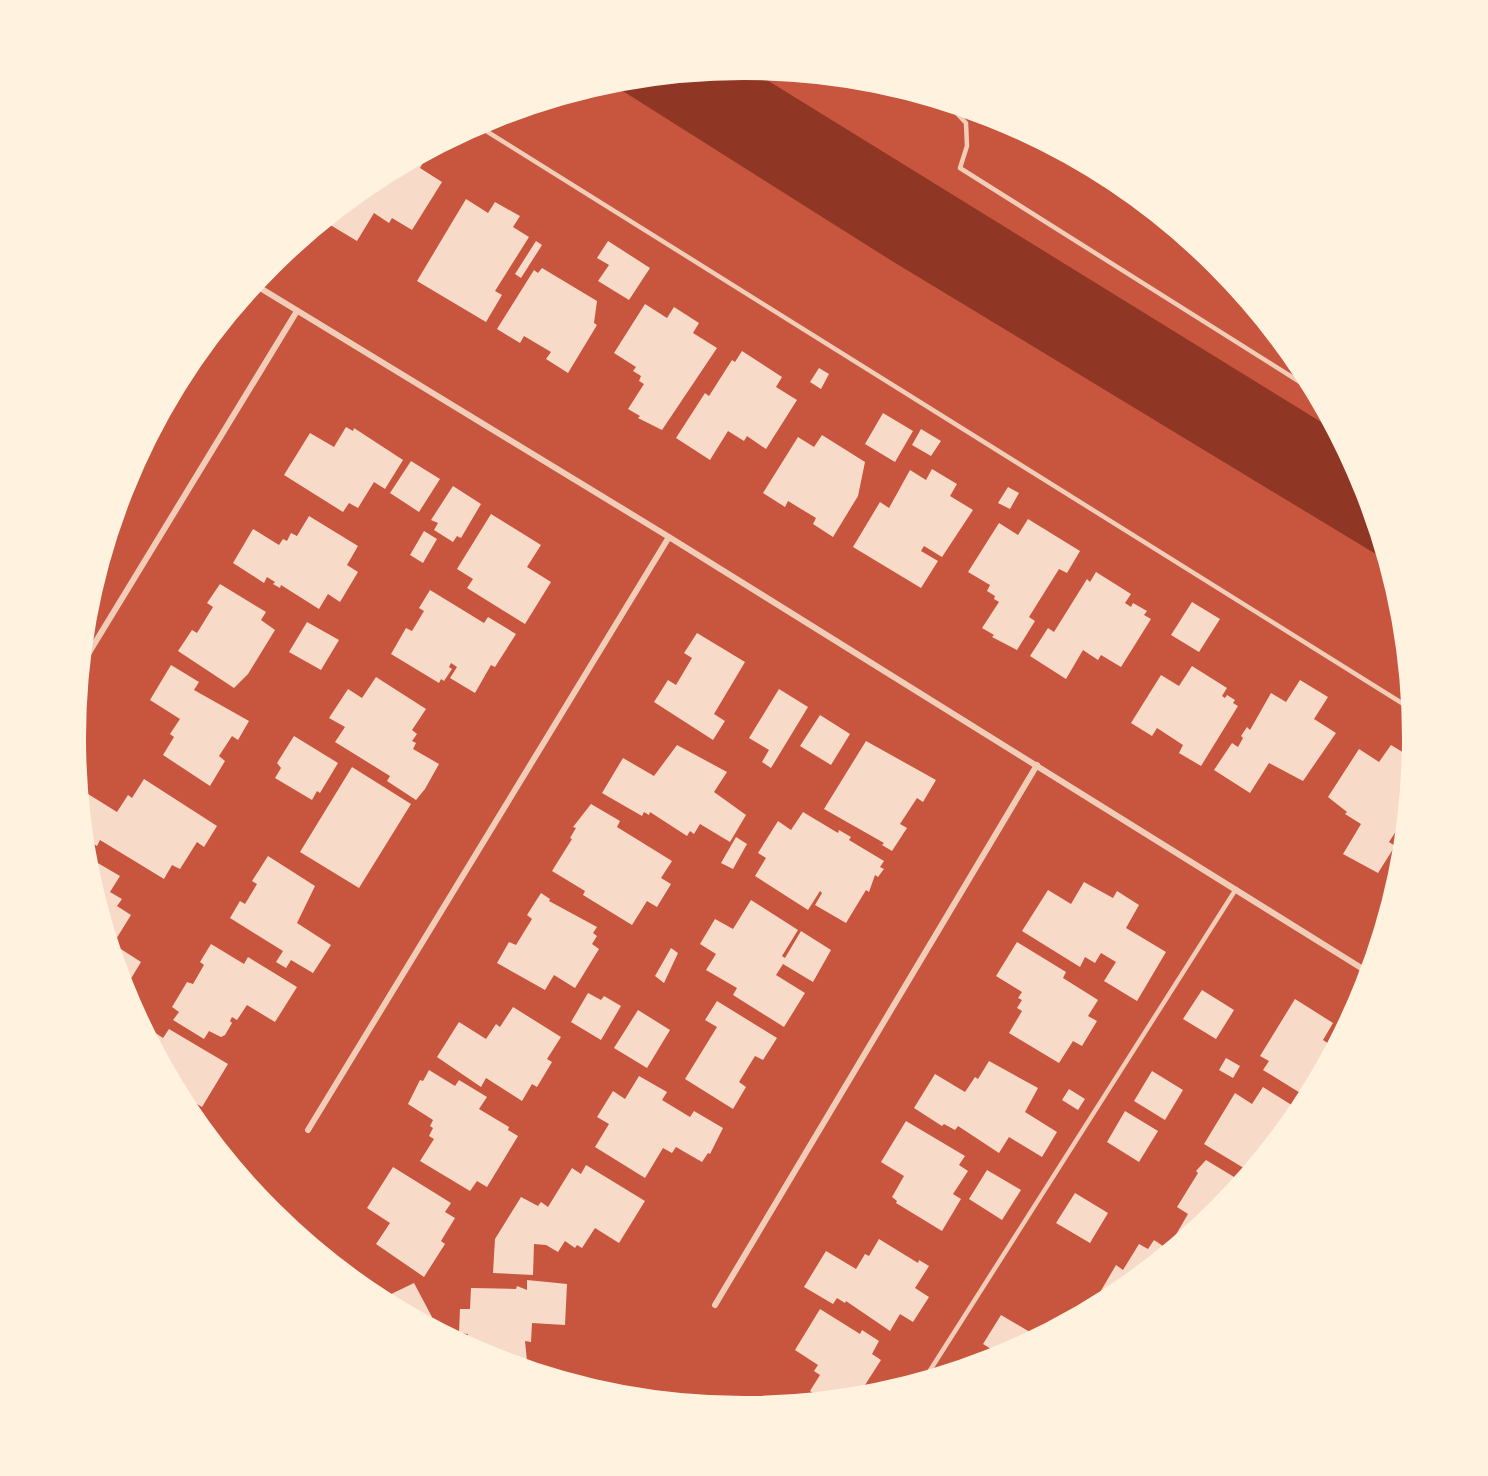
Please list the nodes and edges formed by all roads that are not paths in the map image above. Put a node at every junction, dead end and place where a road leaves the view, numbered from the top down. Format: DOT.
graph roads {
  1 [pos="955,111"];
  2 [pos="484,130"];
  3 [pos="260,288"];
  4 [pos="297,311"];
  5 [pos="1302,384"];
  6 [pos="669,537"];
  7 [pos="88,655"];
  8 [pos="1404,705"];
  9 [pos="1037,765"];
  10 [pos="1237,889"];
  11 [pos="1363,969"];
  12 [pos="308,1130"];
  13 [pos="715,1305"];
  14 [pos="928,1373"];
  1 -- 5 [label="lane"];
  2 -- 8 [label="lane"];
  3 -- 4 [label="street"];
  4 -- 6 [label="street"];
  4 -- 7 [label="street"];
  6 -- 9 [label="street"];
  6 -- 12 [label="street"];
  9 -- 10 [label="street"];
  9 -- 13 [label="street"];
  10 -- 11 [label="street"];
  10 -- 14 [label="lane"];
}
